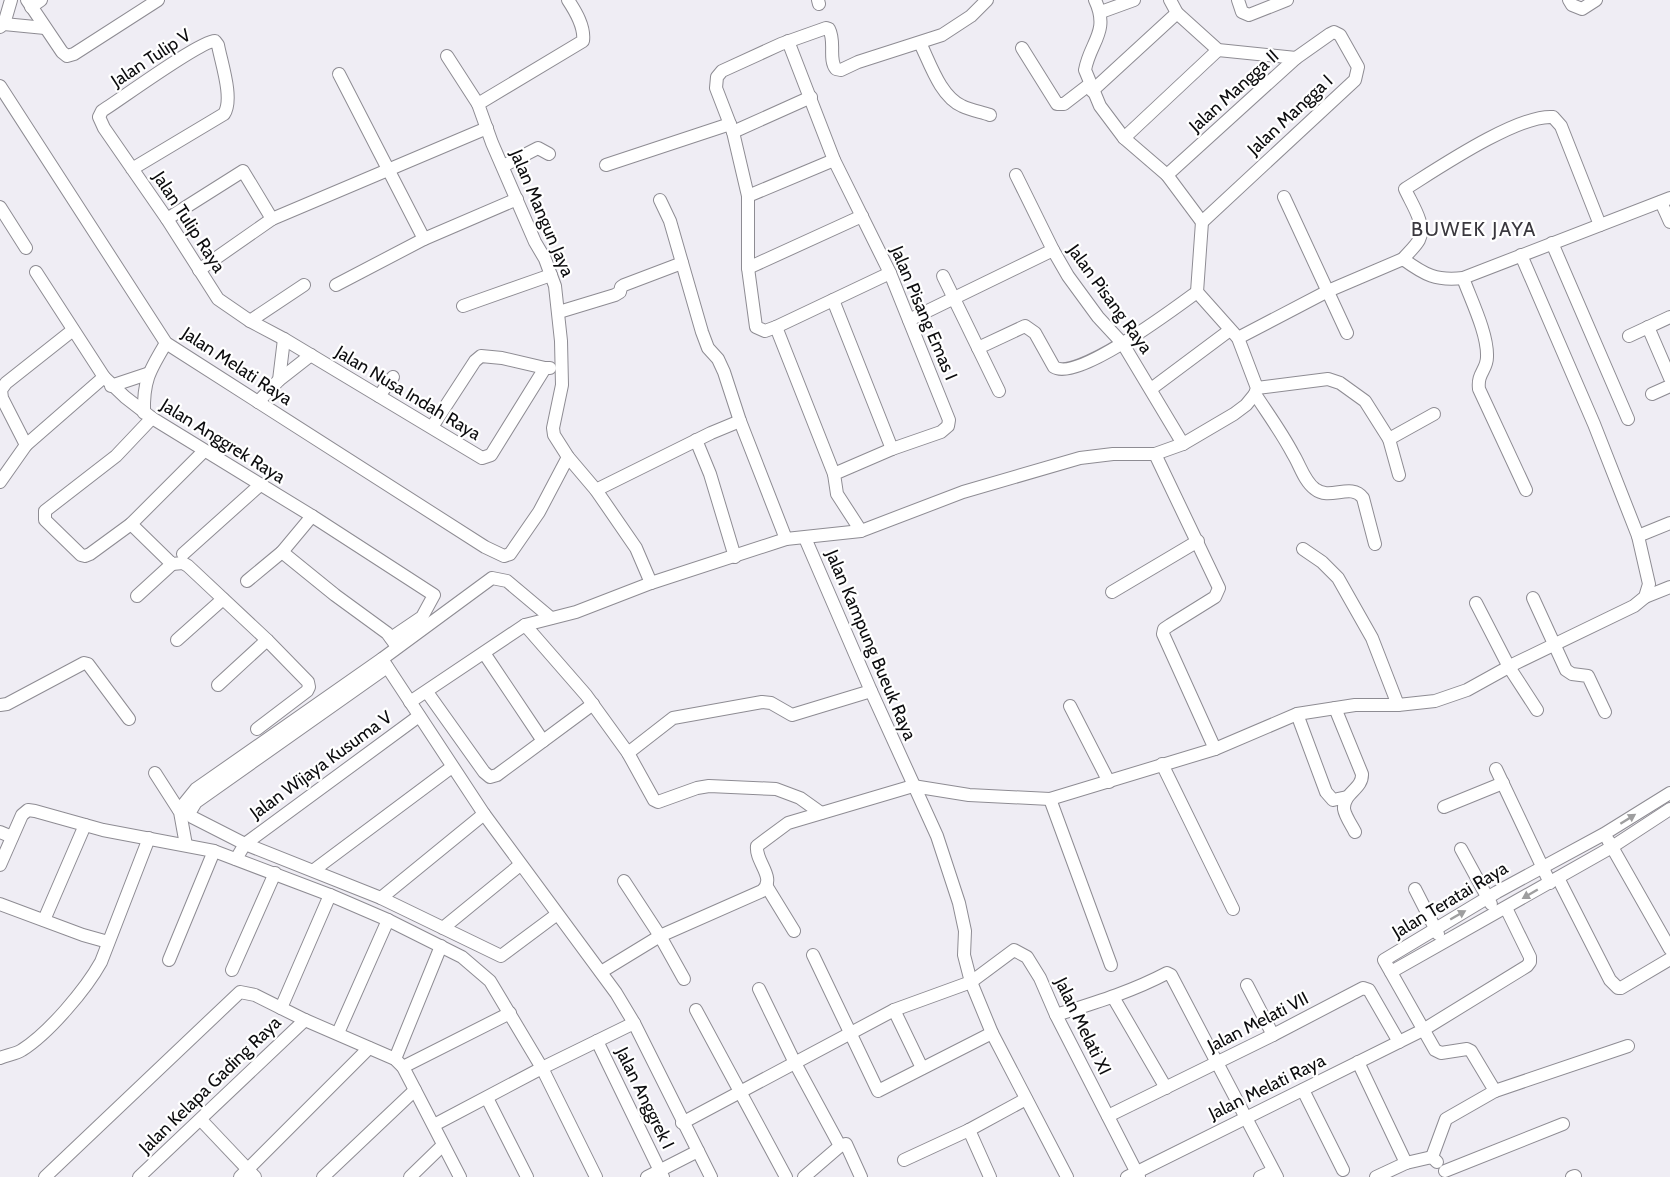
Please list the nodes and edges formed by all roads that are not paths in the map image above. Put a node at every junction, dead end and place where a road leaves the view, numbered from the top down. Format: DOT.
graph roads {
  1 [pos="11,0"];
  2 [pos="158,0"];
  3 [pos="568,0"];
  4 [pos="987,0"];
  5 [pos="1095,0"];
  6 [pos="1134,0"];
  7 [pos="1170,0"];
  8 [pos="1238,0"];
  9 [pos="1287,0"];
  10 [pos="1569,0"];
  11 [pos="1596,0"];
  12 [pos="33,2"];
  13 [pos="1101,12"];
  14 [pos="1177,13"];
  15 [pos="2,26"];
  16 [pos="45,28"];
  17 [pos="1326,36"];
  18 [pos="788,42"];
  19 [pos="920,43"];
  20 [pos="1022,48"];
  21 [pos="1218,50"];
  22 [pos="447,56"];
  23 [pos="1296,58"];
  24 [pos="339,74"];
  25 [pos="0,86"];
  26 [pos="1091,88"];
  27 [pos="811,97"];
  28 [pos="478,104"];
  29 [pos="102,111"];
  30 [pos="990,115"];
  31 [pos="488,128"];
  32 [pos="732,128"];
  33 [pos="1124,138"];
  34 [pos="549,154"];
  35 [pos="834,160"];
  36 [pos="606,165"];
  37 [pos="503,166"];
  38 [pos="132,170"];
  39 [pos="389,171"];
  40 [pos="1016,175"];
  41 [pos="1167,175"];
  42 [pos="748,196"];
  43 [pos="1284,197"];
  44 [pos="517,199"];
  45 [pos="660,200"];
  46 [pos="1665,200"];
  47 [pos="0,207"];
  48 [pos="862,216"];
  49 [pos="167,219"];
  50 [pos="272,219"];
  51 [pos="1202,222"];
  52 [pos="1670,222"];
  53 [pos="1600,225"];
  54 [pos="424,239"];
  55 [pos="1552,243"];
  56 [pos="26,248"];
  57 [pos="1053,250"];
  58 [pos="1521,255"];
  59 [pos="1403,259"];
  60 [pos="682,263"];
  61 [pos="748,268"];
  62 [pos="199,270"];
  63 [pos="36,272"];
  64 [pos="890,273"];
  65 [pos="551,275"];
  66 [pos="943,276"];
  67 [pos="1463,278"];
  68 [pos="304,285"];
  69 [pos="336,285"];
  70 [pos="1328,291"];
  71 [pos="1197,292"];
  72 [pos="954,298"];
  73 [pos="833,300"];
  74 [pos="463,306"];
  75 [pos="559,312"];
  76 [pos="1670,317"];
  77 [pos="909,320"];
  78 [pos="250,321"];
  79 [pos="776,327"];
  80 [pos="1648,327"];
  81 [pos="73,330"];
  82 [pos="1347,333"];
  83 [pos="1234,334"];
  84 [pos="1629,336"];
  85 [pos="284,339"];
  86 [pos="166,343"];
  87 [pos="1123,344"];
  88 [pos="978,348"];
  89 [pos="311,355"];
  90 [pos="561,367"];
  91 [pos="545,368"];
  92 [pos="147,374"];
  93 [pos="393,376"];
  94 [pos="1670,378"];
  95 [pos="279,380"];
  96 [pos="108,381"];
  97 [pos="1670,386"];
  98 [pos="1151,389"];
  99 [pos="999,391"];
  100 [pos="1256,391"];
  101 [pos="1652,394"];
  102 [pos="379,396"];
  103 [pos="258,402"];
  104 [pos="4,408"];
  105 [pos="1434,414"];
  106 [pos="148,416"];
  107 [pos="1628,419"];
  108 [pos="740,421"];
  109 [pos="432,427"];
  110 [pos="1389,439"];
  111 [pos="696,440"];
  112 [pos="1183,444"];
  113 [pos="26,445"];
  114 [pos="892,449"];
  115 [pos="204,451"];
  116 [pos="1155,454"];
  117 [pos="568,457"];
  118 [pos="834,474"];
  119 [pos="1399,475"];
  120 [pos="0,482"];
  121 [pos="260,485"];
  122 [pos="596,490"];
  123 [pos="1526,490"];
  124 [pos="312,516"];
  125 [pos="1670,523"];
  126 [pos="131,524"];
  127 [pos="861,531"];
  128 [pos="1638,536"];
  129 [pos="805,538"];
  130 [pos="786,539"];
  131 [pos="1198,541"];
  132 [pos="1375,544"];
  133 [pos="1303,549"];
  134 [pos="282,552"];
  135 [pos="183,554"];
  136 [pos="735,557"];
  137 [pos="172,564"];
  138 [pos="247,580"];
  139 [pos="651,583"];
  140 [pos="1670,587"];
  141 [pos="1112,592"];
  142 [pos="137,596"];
  143 [pos="1645,597"];
  144 [pos="1533,598"];
  145 [pos="223,599"];
  146 [pos="1476,603"];
  147 [pos="551,618"];
  148 [pos="525,625"];
  149 [pos="177,640"];
  150 [pos="267,640"];
  151 [pos="394,643"];
  152 [pos="1554,645"];
  153 [pos="484,653"];
  154 [pos="385,663"];
  155 [pos="1509,667"];
  156 [pos="218,685"];
  157 [pos="871,691"];
  158 [pos="427,692"];
  159 [pos="410,702"];
  160 [pos="592,704"];
  161 [pos="0,705"];
  162 [pos="1398,705"];
  163 [pos="1071,706"];
  164 [pos="1335,708"];
  165 [pos="1537,710"];
  166 [pos="1605,712"];
  167 [pos="1297,714"];
  168 [pos="419,716"];
  169 [pos="129,719"];
  170 [pos="257,729"];
  171 [pos="543,741"];
  172 [pos="1215,749"];
  173 [pos="628,753"];
  174 [pos="1162,764"];
  175 [pos="452,767"];
  176 [pos="1496,769"];
  177 [pos="154,773"];
  178 [pos="1109,782"];
  179 [pos="1503,783"];
  180 [pos="913,786"];
  181 [pos="1670,793"];
  182 [pos="1347,797"];
  183 [pos="1050,799"];
  184 [pos="1657,801"];
  185 [pos="1444,807"];
  186 [pos="178,810"];
  187 [pos="821,813"];
  188 [pos="484,814"];
  189 [pos="1668,815"];
  190 [pos="85,825"];
  191 [pos="0,832"];
  192 [pos="1355,832"];
  193 [pos="1604,834"];
  194 [pos="12,837"];
  195 [pos="149,838"];
  196 [pos="245,844"];
  197 [pos="186,845"];
  198 [pos="1612,847"];
  199 [pos="1461,849"];
  200 [pos="214,851"];
  201 [pos="236,859"];
  202 [pos="0,865"];
  203 [pos="520,865"];
  204 [pos="1543,867"];
  205 [pos="314,870"];
  206 [pos="275,873"];
  207 [pos="1554,880"];
  208 [pos="624,881"];
  209 [pos="767,886"];
  210 [pos="1415,890"];
  211 [pos="330,895"];
  212 [pos="381,898"];
  213 [pos="1488,898"];
  214 [pos="0,904"];
  215 [pos="1233,909"];
  216 [pos="1501,911"];
  217 [pos="556,915"];
  218 [pos="45,920"];
  219 [pos="388,920"];
  220 [pos="443,928"];
  221 [pos="1435,929"];
  222 [pos="794,931"];
  223 [pos="660,936"];
  224 [pos="108,942"];
  225 [pos="1442,944"];
  226 [pos="441,946"];
  227 [pos="1670,949"];
  228 [pos="813,954"];
  229 [pos="169,960"];
  230 [pos="1670,960"];
  231 [pos="1111,965"];
  232 [pos="232,970"];
  233 [pos="601,972"];
  234 [pos="1391,972"];
  235 [pos="684,980"];
  236 [pos="971,982"];
  237 [pos="1247,985"];
  238 [pos="759,989"];
  239 [pos="1113,998"];
  240 [pos="281,1008"];
  241 [pos="696,1010"];
  242 [pos="894,1010"];
  243 [pos="510,1013"];
  244 [pos="1056,1015"];
  245 [pos="305,1020"];
  246 [pos="634,1023"];
  247 [pos="1423,1030"];
  248 [pos="338,1033"];
  249 [pos="850,1033"];
  250 [pos="992,1033"];
  251 [pos="1273,1035"];
  252 [pos="597,1041"];
  253 [pos="1399,1042"];
  254 [pos="1628,1046"];
  255 [pos="369,1048"];
  256 [pos="0,1058"];
  257 [pos="1358,1062"];
  258 [pos="399,1063"];
  259 [pos="795,1063"];
  260 [pos="1217,1063"];
  261 [pos="542,1068"];
  262 [pos="922,1068"];
  263 [pos="1166,1088"];
  264 [pos="415,1090"];
  265 [pos="1303,1090"];
  266 [pos="1495,1091"];
  267 [pos="741,1092"];
  268 [pos="487,1098"];
  269 [pos="1026,1099"];
  270 [pos="1108,1116"];
  271 [pos="1247,1117"];
  272 [pos="201,1120"];
  273 [pos="682,1123"];
  274 [pos="1563,1124"];
  275 [pos="434,1125"];
  276 [pos="969,1130"];
  277 [pos="443,1145"];
  278 [pos="843,1145"];
  279 [pos="698,1151"];
  280 [pos="1432,1157"];
  281 [pos="904,1160"];
  282 [pos="1406,1163"];
  283 [pos="1343,1170"];
  284 [pos="248,1174"];
  285 [pos="661,1174"];
  286 [pos="1275,1174"];
  287 [pos="1447,1174"];
  288 [pos="1134,1175"];
  289 [pos="45,1177"];
  290 [pos="139,1177"];
  291 [pos="323,1177"];
  292 [pos="410,1177"];
  293 [pos="460,1177"];
  294 [pos="527,1177"];
  295 [pos="596,1177"];
  296 [pos="646,1177"];
  297 [pos="711,1177"];
  298 [pos="786,1177"];
  299 [pos="804,1177"];
  300 [pos="861,1177"];
  301 [pos="990,1177"];
  302 [pos="1067,1177"];
  303 [pos="1260,1177"];
  304 [pos="1377,1177"];
  1 -- 15 [label="street"];
  2 -- 16 [label="street"];
  3 -- 28 [label="street"];
  4 -- 19 [label="street"];
  5 -- 13 [label="street"];
  6 -- 13 [label="street"];
  7 -- 14 [label="street"];
  8 -- 9 [label="street"];
  10 -- 11 [label="street"];
  12 -- 16 [label="street"];
  13 -- 26 [label="street"];
  14 -- 21 [label="street"];
  14 -- 26 [label="street"];
  15 -- 16 [label="street"];
  17 -- 23 [label="street, Jalan Mangga II"];
  17 -- 51 [label="street, Jalan Mangga I"];
  18 -- 19 [label="street"];
  18 -- 27 [label="street, Jalan Pisang Emas I"];
  18 -- 32 [label="street"];
  19 -- 30 [label="street"];
  20 -- 26 [label="street"];
  21 -- 23 [label="street"];
  21 -- 33 [label="street"];
  22 -- 28 [label="street, Jalan Mangun Jaya"];
  23 -- 41 [label="street, Jalan Mangga II"];
  24 -- 39 [label="street"];
  25 -- 86 [label="street, Jalan Melati Raya"];
  26 -- 33 [label="street"];
  27 -- 32 [label="street"];
  27 -- 35 [label="street, Jalan Pisang Emas I"];
  28 -- 31 [label="street, Jalan Mangun Jaya"];
  29 -- 38 [label="street, Jalan Tulip Raya"];
  29 -- 38 [label="street, Jalan Tulip V"];
  31 -- 37 [label="street, Jalan Mangun Jaya"];
  31 -- 39 [label="street"];
  32 -- 36 [label="street"];
  32 -- 42 [label="street"];
  33 -- 41 [label="street"];
  34 -- 37 [label="street"];
  35 -- 42 [label="street"];
  35 -- 48 [label="street, Jalan Pisang Emas I"];
  37 -- 44 [label="street, Jalan Mangun Jaya"];
  38 -- 49 [label="street, Jalan Tulip Raya"];
  39 -- 50 [label="street"];
  39 -- 54 [label="street"];
  40 -- 57 [label="street"];
  41 -- 51 [label="street"];
  42 -- 61 [label="street"];
  43 -- 70 [label="street"];
  44 -- 54 [label="street"];
  44 -- 65 [label="street, Jalan Mangun Jaya"];
  45 -- 60 [label="street"];
  46 -- 52 [label="street"];
  46 -- 53 [label="street"];
  47 -- 56 [label="street"];
  48 -- 61 [label="street"];
  48 -- 64 [label="street, Jalan Pisang Emas I"];
  49 -- 50 [label="street"];
  49 -- 62 [label="street, Jalan Tulip Raya"];
  50 -- 62 [label="street"];
  51 -- 71 [label="street"];
  53 -- 55 [label="street"];
  53 -- 59 [label="street"];
  54 -- 69 [label="street"];
  55 -- 58 [label="street"];
  55 -- 107 [label="street"];
  57 -- 72 [label="street, Jalan Pisang Raya"];
  57 -- 87 [label="street, Jalan Pisang Raya"];
  58 -- 67 [label="street"];
  58 -- 128 [label="street"];
  59 -- 67 [label="street"];
  59 -- 70 [label="street"];
  60 -- 75 [label="street"];
  60 -- 108 [label="street"];
  61 -- 79 [label="street"];
  62 -- 78 [label="street, Jalan Tulip Raya"];
  63 -- 81 [label="street, Jalan Anggrek Raya"];
  64 -- 73 [label="street"];
  64 -- 77 [label="street, Jalan Pisang Emas I"];
  65 -- 74 [label="street"];
  65 -- 75 [label="street, Jalan Mangun Jaya"];
  66 -- 72 [label="street"];
  67 -- 123 [label="street"];
  68 -- 78 [label="street"];
  70 -- 82 [label="street"];
  70 -- 83 [label="street"];
  71 -- 83 [label="street"];
  71 -- 87 [label="street"];
  72 -- 77 [label="street, Jalan Pisang Raya"];
  72 -- 88 [label="street"];
  73 -- 79 [label="street"];
  73 -- 114 [label="street"];
  75 -- 90 [label="street, Jalan Mangun Jaya"];
  76 -- 80 [label="street"];
  77 -- 114 [label="street, Jalan Pisang Emas I"];
  78 -- 85 [label="street, Jalan Tulip Raya"];
  79 -- 118 [label="street"];
  80 -- 84 [label="street"];
  80 -- 94 [label="street"];
  81 -- 96 [label="street, Jalan Anggrek Raya"];
  81 -- 104 [label="street"];
  83 -- 98 [label="street"];
  83 -- 100 [label="street"];
  85 -- 89 [label="street, Jalan Nusa Indah Raya"];
  85 -- 95 [label="street"];
  86 -- 92 [label="street"];
  86 -- 103 [label="street, Jalan Melati Raya"];
  87 -- 88 [label="street"];
  87 -- 98 [label="street, Jalan Pisang Raya"];
  88 -- 99 [label="street"];
  89 -- 95 [label="street"];
  89 -- 102 [label="street, Jalan Nusa Indah Raya"];
  90 -- 91 [label="street"];
  90 -- 117 [label="street, Jalan Mangun Jaya"];
  91 -- 109 [label="street"];
  91 -- 109 [label="street, Jalan Nusa Indah Raya"];
  92 -- 96 [label="street"];
  92 -- 106 [label="street"];
  93 -- 102 [label="street"];
  95 -- 103 [label="street"];
  96 -- 106 [label="street, Jalan Anggrek Raya"];
  96 -- 113 [label="street"];
  97 -- 101 [label="street"];
  98 -- 112 [label="street, Jalan Pisang Raya"];
  100 -- 110 [label="street"];
  100 -- 112 [label="street, Jalan Kampung Bueuk Raya"];
  100 -- 132 [label="street"];
  102 -- 109 [label="street, Jalan Nusa Indah Raya"];
  103 -- 117 [label="street, Jalan Melati Raya"];
  104 -- 113 [label="street"];
  105 -- 110 [label="street"];
  106 -- 115 [label="street, Jalan Anggrek Raya"];
  106 -- 126 [label="street"];
  108 -- 111 [label="street"];
  108 -- 130 [label="street"];
  110 -- 119 [label="street"];
  111 -- 122 [label="street"];
  111 -- 136 [label="street"];
  112 -- 116 [label="street, Jalan Kampung Bueuk Raya"];
  113 -- 120 [label="street"];
  114 -- 118 [label="street, Jalan Pisang Emas I"];
  115 -- 121 [label="street, Jalan Anggrek Raya"];
  115 -- 126 [label="street"];
  116 -- 127 [label="street, Jalan Kampung Bueuk Raya"];
  116 -- 131 [label="street"];
  117 -- 122 [label="street, Jalan Mangun Jaya"];
  118 -- 127 [label="street"];
  121 -- 124 [label="street, Jalan Anggrek Raya"];
  121 -- 135 [label="street"];
  122 -- 139 [label="street, Jalan Mangun Jaya"];
  124 -- 134 [label="street"];
  124 -- 151 [label="street, Jalan Anggrek Raya"];
  125 -- 128 [label="street"];
  126 -- 137 [label="street"];
  127 -- 129 [label="street, Jalan Kampung Bueuk Raya"];
  128 -- 143 [label="street"];
  129 -- 130 [label="street"];
  129 -- 157 [label="street, Jalan Kampung Bueuk Raya"];
  130 -- 136 [label="street"];
  131 -- 141 [label="street"];
  131 -- 172 [label="street"];
  133 -- 162 [label="street"];
  134 -- 138 [label="street"];
  134 -- 151 [label="street"];
  136 -- 139 [label="street"];
  137 -- 142 [label="street"];
  137 -- 145 [label="street"];
  139 -- 147 [label="street"];
  140 -- 143 [label="street"];
  143 -- 152 [label="street"];
  144 -- 152 [label="street"];
  145 -- 149 [label="street"];
  145 -- 150 [label="street"];
  146 -- 155 [label="street"];
  147 -- 148 [label="street"];
  147 -- 151 [label="street"];
  148 -- 153 [label="street"];
  148 -- 160 [label="street"];
  150 -- 156 [label="street"];
  150 -- 170 [label="street"];
  151 -- 154 [label="street"];
  152 -- 155 [label="street"];
  152 -- 166 [label="street"];
  153 -- 158 [label="street"];
  153 -- 171 [label="street"];
  154 -- 159 [label="street"];
  154 -- 186 [label="street"];
  154 -- 196 [label="street"];
  155 -- 162 [label="street"];
  155 -- 165 [label="street"];
  157 -- 173 [label="street"];
  157 -- 180 [label="street, Jalan Kampung Bueuk Raya"];
  158 -- 159 [label="street"];
  158 -- 171 [label="street"];
  159 -- 168 [label="street"];
  160 -- 171 [label="street"];
  160 -- 173 [label="street"];
  161 -- 169 [label="street"];
  162 -- 164 [label="street"];
  163 -- 178 [label="street"];
  164 -- 167 [label="street"];
  164 -- 182 [label="street"];
  167 -- 172 [label="street"];
  167 -- 182 [label="street"];
  168 -- 175 [label="street"];
  168 -- 196 [label="street, Jalan Wijaya Kusuma V"];
  172 -- 174 [label="street"];
  173 -- 187 [label="street"];
  174 -- 178 [label="street"];
  174 -- 215 [label="street"];
  175 -- 188 [label="street"];
  175 -- 205 [label="street"];
  176 -- 179 [label="street"];
  177 -- 186 [label="street"];
  178 -- 183 [label="street"];
  179 -- 185 [label="street"];
  179 -- 204 [label="street"];
  180 -- 183 [label="street"];
  180 -- 187 [label="street"];
  180 -- 236 [label="street, Jalan Kampung Bueuk Raya"];
  181 -- 184 [label="street, Jalan Teratai Raya"];
  182 -- 192 [label="street"];
  183 -- 231 [label="street"];
  184 -- 189 [label="street"];
  193 -- 184 [label="street, Jalan Teratai Raya, one-way"];
  186 -- 197 [label="street"];
  187 -- 209 [label="street"];
  188 -- 203 [label="street"];
  188 -- 212 [label="street"];
  189 -- 198 [label="street, Jalan Teratai Raya"];
  190 -- 194 [label="street"];
  190 -- 195 [label="street"];
  190 -- 218 [label="street"];
  191 -- 194 [label="street"];
  193 -- 198 [label="street"];
  193 -- 204 [label="street, Jalan Teratai Raya"];
  194 -- 202 [label="street"];
  195 -- 197 [label="street"];
  195 -- 224 [label="street"];
  196 -- 201 [label="street"];
  196 -- 205 [label="street"];
  197 -- 200 [label="street"];
  198 -- 207 [label="street, Jalan Teratai Raya"];
  198 -- 227 [label="street"];
  199 -- 213 [label="street"];
  200 -- 201 [label="street"];
  200 -- 229 [label="street"];
  201 -- 206 [label="street"];
  203 -- 217 [label="street"];
  203 -- 220 [label="street"];
  204 -- 207 [label="street"];
  204 -- 213 [label="street, Jalan Teratai Raya"];
  205 -- 212 [label="street"];
  206 -- 211 [label="street"];
  206 -- 232 [label="street"];
  207 -- 216 [label="street, Jalan Teratai Raya, one-way"];
  207 -- 230 [label="street"];
  208 -- 223 [label="street"];
  209 -- 222 [label="street"];
  209 -- 223 [label="street"];
  210 -- 221 [label="street"];
  211 -- 219 [label="street"];
  211 -- 240 [label="street"];
  212 -- 220 [label="street"];
  213 -- 216 [label="street"];
  221 -- 213 [label="street, Jalan Teratai Raya, one-way"];
  214 -- 218 [label="street"];
  216 -- 225 [label="street, Jalan Teratai Raya"];
  216 -- 247 [label="street, Jalan Melati Raya"];
  217 -- 220 [label="street"];
  217 -- 233 [label="street"];
  218 -- 224 [label="street"];
  219 -- 226 [label="street"];
  219 -- 248 [label="street"];
  221 -- 225 [label="street"];
  221 -- 234 [label="street, Jalan Teratai Raya"];
  223 -- 233 [label="street"];
  223 -- 235 [label="street"];
  224 -- 256 [label="street"];
  225 -- 234 [label="street, Jalan Teratai Raya"];
  226 -- 243 [label="street"];
  226 -- 258 [label="street"];
  228 -- 249 [label="street"];
  233 -- 246 [label="street"];
  234 -- 247 [label="street"];
  236 -- 242 [label="street"];
  236 -- 244 [label="street, Jalan Melati XI"];
  236 -- 250 [label="street, Jalan Kampung Bueuk Raya"];
  237 -- 251 [label="street"];
  238 -- 259 [label="street"];
  239 -- 244 [label="street"];
  239 -- 260 [label="street"];
  239 -- 263 [label="street"];
  240 -- 245 [label="street"];
  240 -- 289 [label="street"];
  241 -- 267 [label="street"];
  242 -- 249 [label="street"];
  242 -- 262 [label="street"];
  243 -- 258 [label="street"];
  243 -- 261 [label="street"];
  244 -- 270 [label="street, Jalan Melati XI"];
  245 -- 248 [label="street"];
  245 -- 272 [label="street, Jalan Kelapa Gading Raya"];
  246 -- 252 [label="street"];
  246 -- 273 [label="street"];
  247 -- 253 [label="street, Jalan Melati Raya"];
  247 -- 266 [label="street"];
  248 -- 255 [label="street"];
  249 -- 259 [label="street"];
  249 -- 262 [label="street"];
  250 -- 262 [label="street"];
  250 -- 269 [label="street, Jalan Kampung Bueuk Raya"];
  251 -- 253 [label="street, Jalan Melati VII"];
  251 -- 260 [label="street, Jalan Melati VII"];
  252 -- 261 [label="street"];
  252 -- 285 [label="street, Jalan Anggrek I"];
  253 -- 257 [label="street, Jalan Melati Raya"];
  254 -- 266 [label="street"];
  255 -- 258 [label="street"];
  255 -- 284 [label="street"];
  257 -- 265 [label="street, Jalan Melati Raya"];
  257 -- 282 [label="street"];
  258 -- 264 [label="street"];
  259 -- 267 [label="street"];
  259 -- 278 [label="street"];
  260 -- 263 [label="street, Jalan Melati VII"];
  260 -- 271 [label="street"];
  261 -- 268 [label="street"];
  261 -- 295 [label="street"];
  263 -- 270 [label="street, Jalan Melati VII"];
  264 -- 275 [label="street"];
  264 -- 291 [label="street"];
  265 -- 271 [label="street, Jalan Melati Raya"];
  265 -- 283 [label="street"];
  266 -- 280 [label="street"];
  267 -- 273 [label="street"];
  267 -- 298 [label="street"];
  268 -- 275 [label="street"];
  268 -- 294 [label="street"];
  269 -- 276 [label="street"];
  269 -- 302 [label="street, Jalan Kampung Bueuk Raya"];
  270 -- 288 [label="street, Jalan Melati XI"];
  271 -- 286 [label="street"];
  271 -- 288 [label="street, Jalan Melati Raya"];
  272 -- 284 [label="street"];
  272 -- 290 [label="street, Jalan Kelapa Gading Raya"];
  273 -- 279 [label="street"];
  274 -- 287 [label="street"];
  275 -- 277 [label="street"];
  276 -- 281 [label="street"];
  276 -- 301 [label="street"];
  277 -- 292 [label="street"];
  277 -- 293 [label="street"];
  278 -- 299 [label="street"];
  278 -- 300 [label="street"];
  279 -- 285 [label="street"];
  279 -- 297 [label="street"];
  280 -- 282 [label="street"];
  280 -- 287 [label="street"];
  282 -- 304 [label="street"];
  285 -- 296 [label="street"];
  286 -- 303 [label="street"];
}
